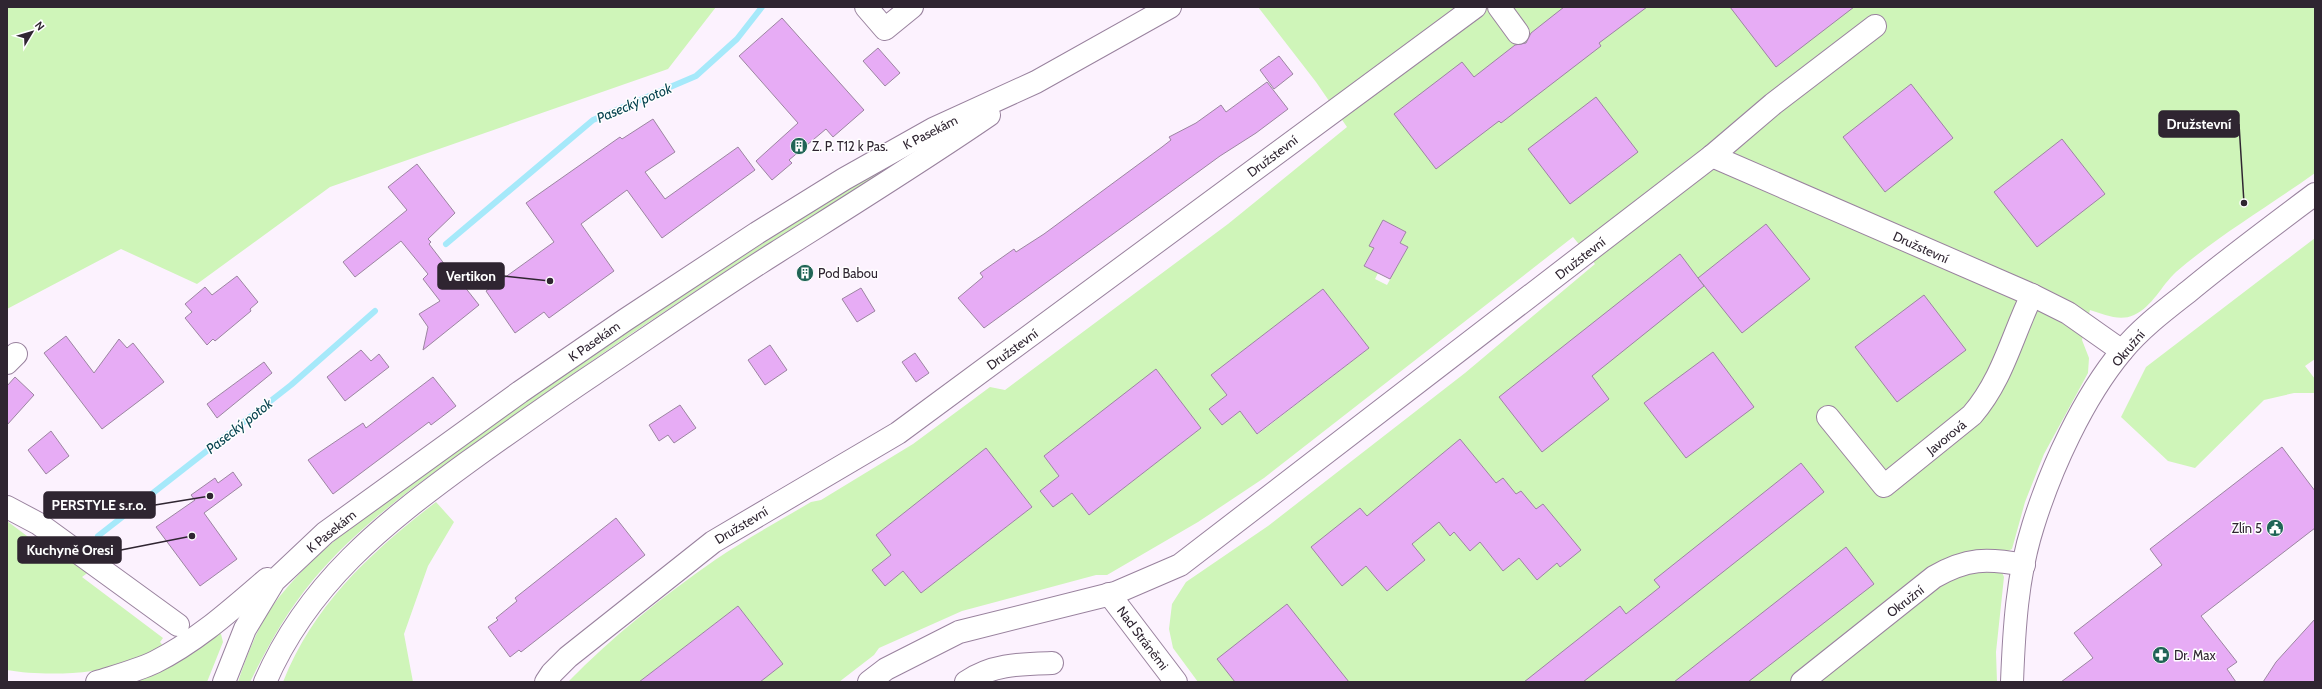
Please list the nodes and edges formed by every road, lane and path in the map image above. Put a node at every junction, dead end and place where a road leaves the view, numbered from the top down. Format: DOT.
graph roads {
  1 [pos="866,7"];
  2 [pos="912,7"];
  3 [pos="1475,7"];
  4 [pos="1499,7"];
  5 [pos="1157,10"];
  6 [pos="1875,26"];
  7 [pos="1518,33"];
  8 [pos="1036,82"];
  9 [pos="1712,156"];
  10 [pos="2315,194"];
  11 [pos="2032,295"];
  12 [pos="2122,351"];
  13 [pos="1828,417"];
  14 [pos="7,506"];
  15 [pos="320,537"];
  16 [pos="2024,565"];
  17 [pos="1110,594"];
  18 [pos="178,624"];
  19 [pos="1052,663"];
  20 [pos="97,682"];
  21 [pos="224,682"];
  22 [pos="265,682"];
  23 [pos="546,682"];
  24 [pos="869,682"];
  25 [pos="966,682"];
  26 [pos="1176,682"];
  27 [pos="1802,682"];
  28 [pos="2012,682"];
  1 -- 2 [label="street"];
  3 -- 23 [label="street, Družstevní"];
  4 -- 7 [label="street"];
  5 -- 8 [label="street, K Pasekám"];
  6 -- 9 [label="street, Družstevní"];
  8 -- 15 [label="street, K Pasekám"];
  8 -- 22 [label="street, K Pasekám"];
  9 -- 11 [label="street, Družstevní"];
  9 -- 17 [label="street, Družstevní"];
  10 -- 12 [label="street, Okružní"];
  11 -- 12 [label="street, Družstevní"];
  11 -- 13 [label="street, Javorová"];
  12 -- 16 [label="street, Okružní"];
  14 -- 18 [label="street"];
  15 -- 20 [label="street"];
  15 -- 21 [label="street, K Pasekám"];
  16 -- 27 [label="street, Okružní"];
  16 -- 28 [label="street, Okružní"];
  17 -- 24 [label="street, Družstevní"];
  17 -- 26 [label="street, Nad Stráněmi"];
  19 -- 25 [label="street"];
}
